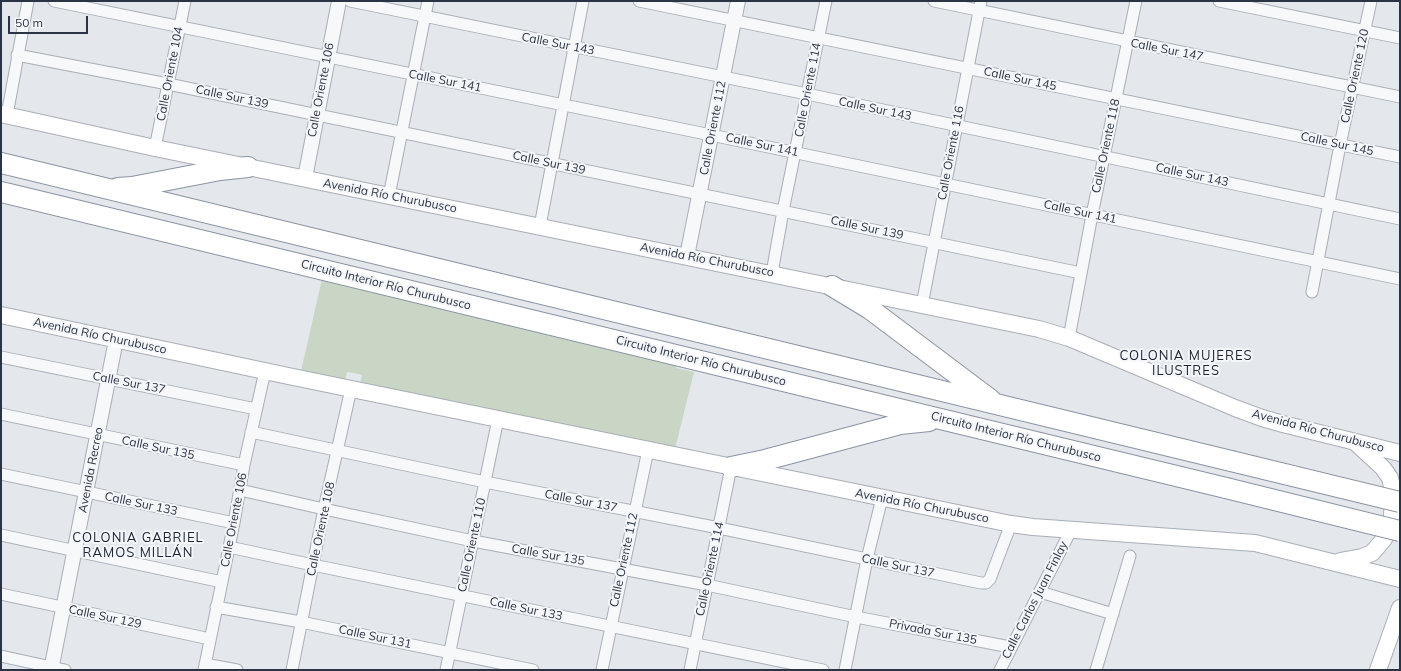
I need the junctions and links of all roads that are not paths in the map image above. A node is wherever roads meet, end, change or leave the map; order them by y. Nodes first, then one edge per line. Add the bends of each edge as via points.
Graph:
1 (28, 1) edge
2 (54, 1) edge
3 (185, 1) edge
4 (339, 1) edge
5 (350, 1) edge
6 (428, 1) edge
7 (583, 1) edge
8 (639, 1) edge
9 (738, 1) edge
10 (826, 1) edge
11 (934, 1) edge
12 (1136, 1) edge
13 (1219, 1) edge
14 (1371, 1) edge
15 (980, 6) edge
16 (425, 17) junction
17 (735, 21) junction
18 (180, 26) junction
19 (1365, 31) junction
20 (819, 38) junction
21 (1400, 38) edge
22 (1128, 42) junction
23 (574, 47) junction
24 (17, 55) junction
25 (327, 57) junction
26 (968, 68) junction
27 (413, 74) junction
28 (723, 77) junction
29 (168, 84) junction
30 (1353, 87) junction
31 (807, 94) junction
32 (1400, 97) edge
33 (1116, 99) junction
34 (562, 104) junction
35 (4, 114) edge
36 (316, 114) junction
37 (957, 126) junction
38 (401, 133) junction
39 (711, 135) junction
40 (1340, 145) junction
41 (156, 148) junction
42 (796, 152) junction
43 (1104, 156) junction
44 (1400, 158) edge
45 (1, 163) edge
46 (552, 164) junction
47 (248, 167) junction
48 (305, 178) junction
49 (945, 184) junction
50 (104, 189) junction
51 (1, 192) edge
52 (699, 194) junction
53 (389, 196) junction
54 (1329, 204) junction
55 (783, 211) junction
56 (1092, 215) junction
57 (1400, 219) edge
58 (540, 226) junction
59 (934, 242) junction
60 (687, 256) junction
61 (1318, 261) junction
62 (772, 273) junction
63 (1081, 273) junction
64 (1400, 279) edge
65 (832, 286) junction
66 (1312, 292) dead end
67 (922, 305) junction
68 (1, 315) edge
69 (1069, 338) junction
70 (116, 340) junction
71 (1, 357) edge
72 (264, 371) junction
73 (108, 379) junction
74 (351, 389) junction
75 (998, 404) junction
76 (256, 409) junction
77 (1, 414) edge
78 (498, 419) junction
79 (944, 420) junction
80 (251, 432) junction
81 (98, 435) junction
82 (1354, 441) junction
83 (338, 450) junction
84 (648, 450) junction
85 (1400, 453) edge
86 (244, 465) junction
87 (731, 467) junction
88 (1, 474) edge
89 (485, 482) junction
90 (240, 490) junction
91 (86, 493) junction
92 (882, 498) junction
93 (1400, 502) edge
94 (324, 509) junction
95 (634, 511) junction
96 (234, 523) junction
97 (1011, 524) junction
98 (719, 528) junction
99 (1071, 530) junction
100 (1400, 530) edge
101 (1, 536) edge
102 (473, 541) junction
103 (229, 547) junction
104 (75, 551) junction
105 (1130, 556) dead end
106 (867, 559) junction
107 (1333, 562) junction
108 (313, 565) junction
109 (622, 568) junction
110 (1400, 579) edge
111 (222, 582) junction
112 (707, 584) junction
113 (1040, 592) junction
114 (1, 594) edge
115 (462, 595) junction
116 (216, 607) junction
117 (63, 608) junction
118 (1400, 608) edge
119 (1113, 614) junction
120 (856, 617) junction
121 (301, 622) junction
122 (610, 627) junction
123 (210, 639) junction
124 (695, 643) junction
125 (1010, 647) junction
126 (450, 652) junction
127 (1, 656) edge
128 (204, 667) edge
129 (56, 669) edge
130 (237, 670) edge
131 (292, 670) edge
132 (446, 670) edge
133 (533, 670) edge
134 (602, 670) edge
135 (690, 670) edge
136 (823, 670) edge
137 (845, 670) edge
138 (1000, 670) edge
139 (1096, 670) edge
140 (1378, 670) edge

1 - 24 street
2 - 18 street, Calle Sur 141
3 - 18 street, Calle Oriente 104
4 - 25 street, Calle Oriente 106
5 - 16 street, Calle Sur 143
6 - 16 street
7 - 23 street
8 - 17 street, Calle Sur 145
9 - 17 street, Calle Oriente 112
10 - 20 street, Calle Oriente 114
11 - 15 street, Calle Sur 147
12 - 22 street, Calle Oriente 118
13 - 19 street
14 - 19 street, Calle Oriente 120
15 - 22 street, Calle Sur 147
15 - 26 street, Calle Oriente 116
16 - 23 street, Calle Sur 143
16 - 27 street
17 - 20 street, Calle Sur 145
17 - 28 street, Calle Oriente 112
18 - 25 street, Calle Sur 141
18 - 29 street, Calle Oriente 104
19 - 21 street
19 - 30 street, Calle Oriente 120
20 - 26 street, Calle Sur 145
20 - 31 street, Calle Oriente 114
22 - 30 street, Calle Sur 147
22 - 33 street, Calle Oriente 118
23 - 28 street, Calle Sur 143
23 - 34 street
24 - 29 street, Calle Sur 139
24 - 35 street
25 - 27 street, Calle Sur 141
25 - 36 street, Calle Oriente 106
26 - 33 street, Calle Sur 145
26 - 37 street, Calle Oriente 116
27 - 34 street, Calle Sur 141
27 - 38 street
28 - 31 street, Calle Sur 143
28 - 39 street, Calle Oriente 112
29 - 36 street, Calle Sur 139
29 - 41 street, Calle Oriente 104
30 - 32 street, Calle Sur 147
30 - 40 street, Calle Oriente 120
31 - 37 street, Calle Sur 143
31 - 42 street, Calle Oriente 114
33 - 40 street, Calle Sur 145
33 - 43 street, Calle Oriente 118
34 - 39 street, Calle Sur 141
34 - 46 street
35 - 41 main road, Avenida Río Churubusco
36 - 38 street, Calle Sur 139
36 - 48 street, Calle Oriente 106
37 - 43 street, Calle Sur 143
37 - 49 street, Calle Oriente 116
38 - 46 street, Calle Sur 139
38 - 53 street
39 - 42 street, Calle Sur 141
39 - 52 street, Calle Oriente 112
40 - 44 street, Calle Sur 145
40 - 54 street, Calle Oriente 120
41 - 47 main road, Avenida Río Churubusco
42 - 49 street, Calle Sur 141
42 - 55 street, Calle Oriente 114
43 - 54 street, Calle Sur 143
43 - 56 street, Calle Oriente 118
45 - 50 highway
46 - 52 street, Calle Sur 139
46 - 58 street
47 - 48 main road, Avenida Río Churubusco
47 - 50 highway via 132,187
48 - 53 main road, Avenida Río Churubusco
49 - 56 street, Calle Sur 141
49 - 59 street, Calle Oriente 116
50 - 75 highway
51 - 79 highway, Circuito Interior Río Churubusco
52 - 55 street, Calle Sur 139
52 - 60 street, Calle Oriente 112
53 - 58 main road, Avenida Río Churubusco
54 - 57 street, Calle Sur 143
54 - 61 street, Calle Oriente 120
55 - 59 street, Calle Sur 139
55 - 62 street, Calle Oriente 114
56 - 61 street, Calle Sur 141
56 - 63 street, Calle Oriente 118
58 - 60 main road, Avenida Río Churubusco
59 - 63 street, Calle Sur 139
59 - 67 street, Calle Oriente 116
60 - 62 main road, Avenida Río Churubusco
61 - 64 street, Calle Sur 141
61 - 66 street, Calle Oriente 120
62 - 65 main road, Avenida Río Churubusco
63 - 69 street, Calle Oriente 118
65 - 67 main road, Avenida Río Churubusco
65 - 75 highway via 870,309
67 - 69 main road, Avenida Río Churubusco via 1039,329
68 - 70 main road, Avenida Río Churubusco
69 - 82 main road, Avenida Río Churubusco via 1262,418
70 - 72 main road, Avenida Río Churubusco
70 - 73 street, Avenida Recreo
71 - 73 street, Calle Sur 137
72 - 74 main road, Avenida Río Churubusco
72 - 76 street, Calle Oriente 106
73 - 76 street, Calle Sur 137
73 - 81 street, Avenida Recreo
74 - 78 main road, Avenida Río Churubusco
74 - 83 street, Calle Oriente 108
75 - 93 highway, bridge
76 - 80 street, Calle Oriente 106
77 - 81 street, Calle Sur 135
78 - 84 main road, Avenida Río Churubusco
78 - 89 street, Calle Oriente 110
79 - 87 highway via 900,424
79 - 100 highway, Circuito Interior Río Churubusco, bridge
80 - 83 street, Calle Sur 137
80 - 86 street, Calle Oriente 106
81 - 86 street, Calle Sur 135
81 - 91 street, Avenida Recreo
82 - 85 main road, Avenida Río Churubusco
82 - 107 main road via 1390,478 1393,491 1392,517 1384,539 1372,553
83 - 89 street, Calle Sur 137
83 - 94 street, Calle Oriente 108
84 - 87 main road, Avenida Río Churubusco
84 - 95 street, Calle Oriente 112
86 - 90 street, Calle Oriente 106
87 - 92 main road, Avenida Río Churubusco
87 - 98 street, Calle Oriente 114
88 - 91 street, Calle Sur 133
89 - 95 street, Calle Sur 137
89 - 102 street, Calle Oriente 110
90 - 94 street, Calle Sur 135
90 - 96 street, Calle Oriente 106
91 - 96 street, Calle Sur 133
91 - 104 street, Avenida Recreo
92 - 97 main road, Avenida Río Churubusco
92 - 106 street
94 - 102 street, Calle Sur 135
94 - 108 street, Calle Oriente 108
95 - 98 street, Calle Sur 137
95 - 109 street, Calle Oriente 112
96 - 103 street, Calle Oriente 106
97 - 99 main road, Avenida Río Churubusco
97 - 106 street, Calle Sur 137 via 990,579 986,583
98 - 106 street, Calle Sur 137
98 - 112 street, Calle Oriente 114
99 - 107 main road, Avenida Río Churubusco via 1236,540
99 - 113 street, Calle Carlos Juan Finlay
101 - 104 street
102 - 109 street, Calle Sur 135
102 - 115 street, Calle Oriente 110
103 - 108 street, Calle Sur 133
103 - 111 street, Calle Oriente 106
104 - 111 street
104 - 117 street, Avenida Recreo
105 - 119 street
106 - 120 street
107 - 110 main road, Avenida Río Churubusco
108 - 115 street, Calle Sur 133
108 - 121 street, Calle Oriente 108
109 - 112 street, Calle Sur 135
109 - 122 street, Calle Oriente 112
111 - 116 street, Calle Oriente 106
112 - 120 street, Calle Sur 135
112 - 124 street, Calle Oriente 114
113 - 119 street
113 - 125 street, Calle Carlos Juan Finlay
114 - 117 street, Calle Sur 129
115 - 122 street, Calle Sur 133
115 - 126 street, Calle Oriente 110
116 - 121 street, Calle Sur 131
116 - 123 street, Calle Oriente 106
117 - 123 street, Calle Sur 129
117 - 129 street, Avenida Recreo
118 - 140 main road
119 - 139 street
120 - 125 street, Privada Sur 135
120 - 137 street
121 - 126 street, Calle Sur 131
121 - 131 street, Calle Oriente 108
122 - 124 street, Calle Sur 133
122 - 134 street, Calle Oriente 112
123 - 128 street, Calle Oriente 106
124 - 135 street, Calle Oriente 114
124 - 136 street, Calle Sur 133
125 - 138 street, Calle Carlos Juan Finlay
126 - 132 street, Calle Oriente 110
126 - 133 street, Calle Sur 131
127 - 129 street
128 - 130 street

